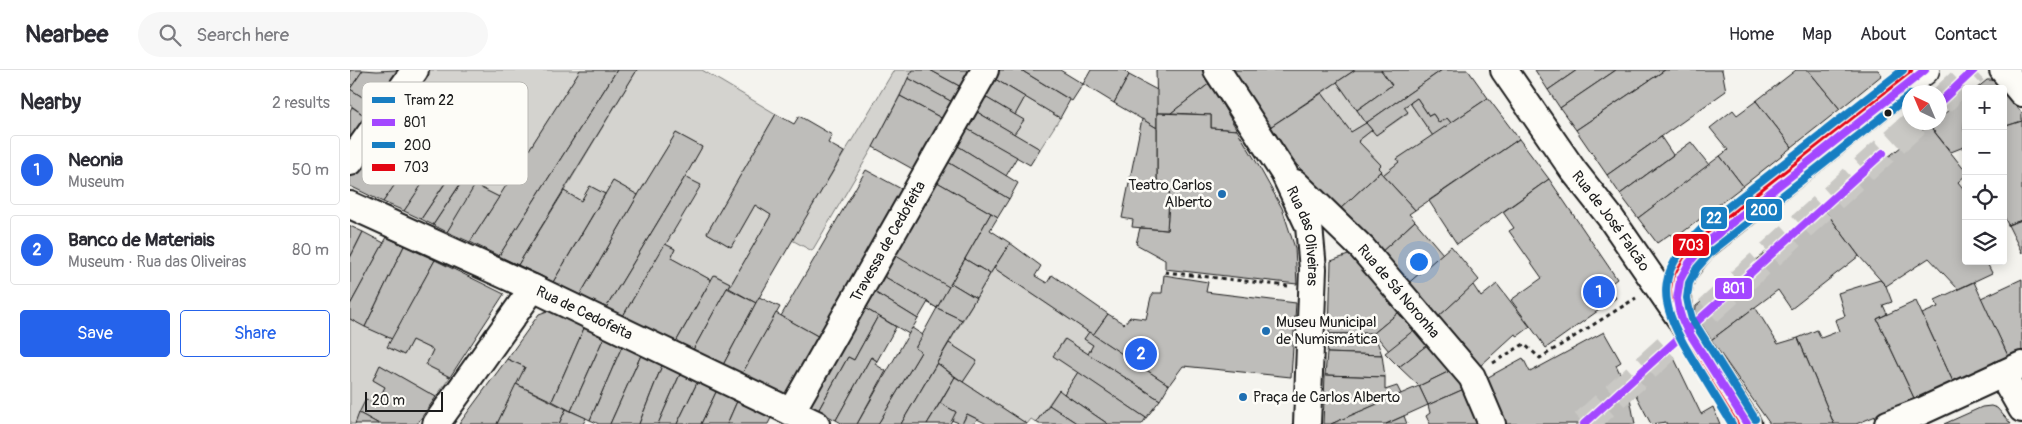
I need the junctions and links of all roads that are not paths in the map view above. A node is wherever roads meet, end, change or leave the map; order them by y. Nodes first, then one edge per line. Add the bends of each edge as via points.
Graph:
1 (415, 70) edge
2 (985, 70) edge
3 (1218, 70) edge
4 (1504, 70) edge
5 (1925, 70) edge
6 (2003, 70) edge
7 (407, 82) edge
8 (2022, 93) edge
9 (362, 145) edge
10 (350, 162) edge
11 (1284, 173) junction
12 (350, 205) edge
13 (533, 288) junction
14 (1683, 323) junction
15 (2012, 369) edge
16 (2022, 409) edge
17 (791, 412) junction
18 (1925, 417) edge
19 (436, 424) edge
20 (816, 424) edge
21 (1306, 424) edge
22 (1492, 424) edge
23 (1746, 424) edge
24 (1888, 424) edge

1 - 7 street
2 - 17 street, Travessa de Cedofeita
3 - 11 street, Rua das Oliveiras
4 - 14 street, Rua de José Falcão
5 - 14 street via 1705,244 1691,259 1677,287 1676,304
6 - 8 street
9 - 10 street
11 - 21 street, Rua das Oliveiras via 1309,226 1313,269
11 - 22 street, Rua de Sá Noronha via 1362,248 1472,377
12 - 13 street, Rua de Cedofeita
13 - 17 street, Rua de Cedofeita
13 - 19 street
14 - 23 street, Rua de José Falcão
15 - 16 street
15 - 18 street
17 - 20 street, Rua de Cedofeita
18 - 24 street

